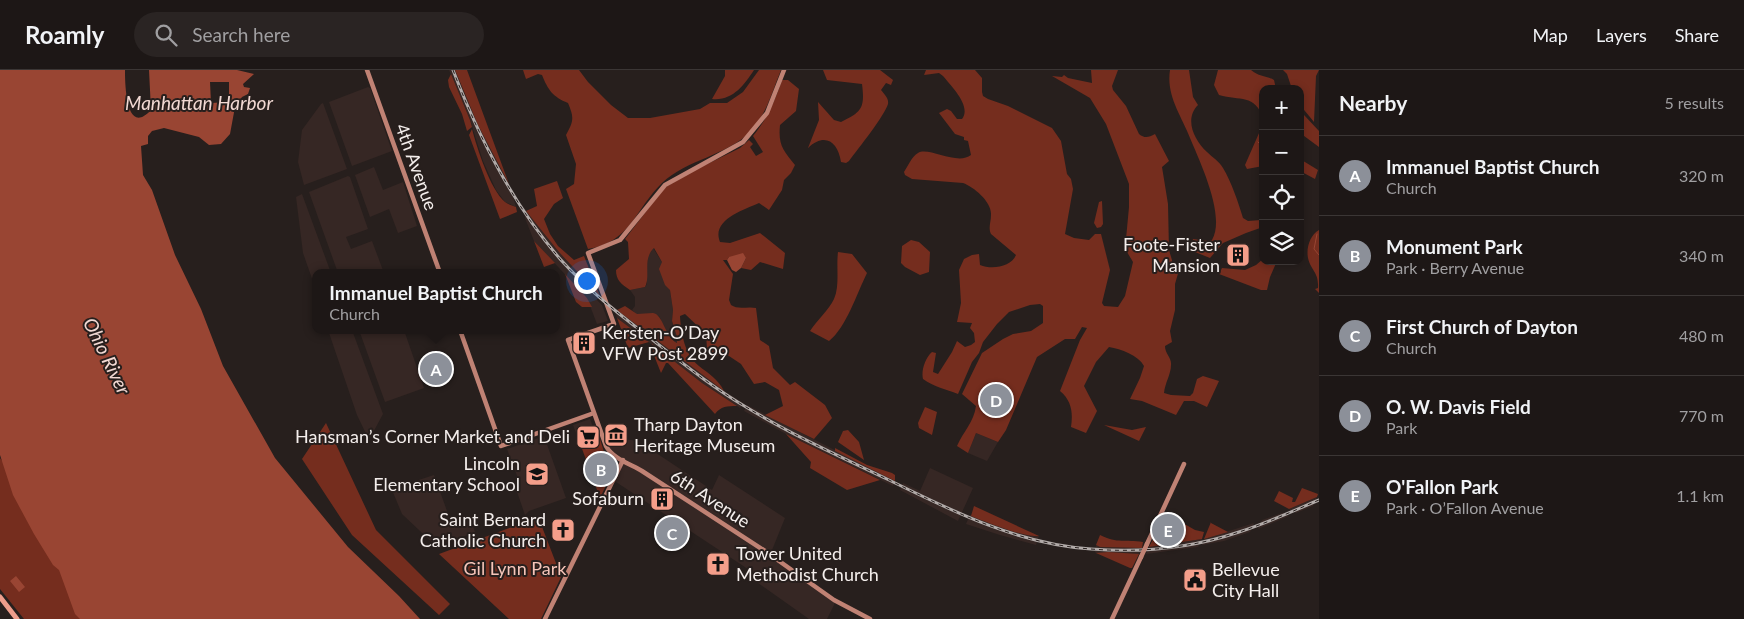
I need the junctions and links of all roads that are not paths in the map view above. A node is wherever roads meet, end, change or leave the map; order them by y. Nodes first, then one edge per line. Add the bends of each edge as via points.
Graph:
1 (367, 70) edge
2 (784, 70) edge
3 (439, 269) edge
4 (461, 334) edge
5 (594, 413) junction
6 (624, 460) junction
7 (1184, 464) dead end
8 (0, 597) edge
9 (17, 619) edge
10 (545, 619) edge
11 (870, 619) edge
12 (1112, 619) edge

1 - 3 street, 4th Avenue
2 - 5 street, 6th Avenue via 768,112 743,142 664,185 620,240 588,254 614,324 568,340
4 - 5 street via 502,446
5 - 6 street, 6th Avenue via 610,453
6 - 10 street
6 - 11 street, 6th Avenue via 834,600
7 - 12 street, bridge
8 - 9 main road

